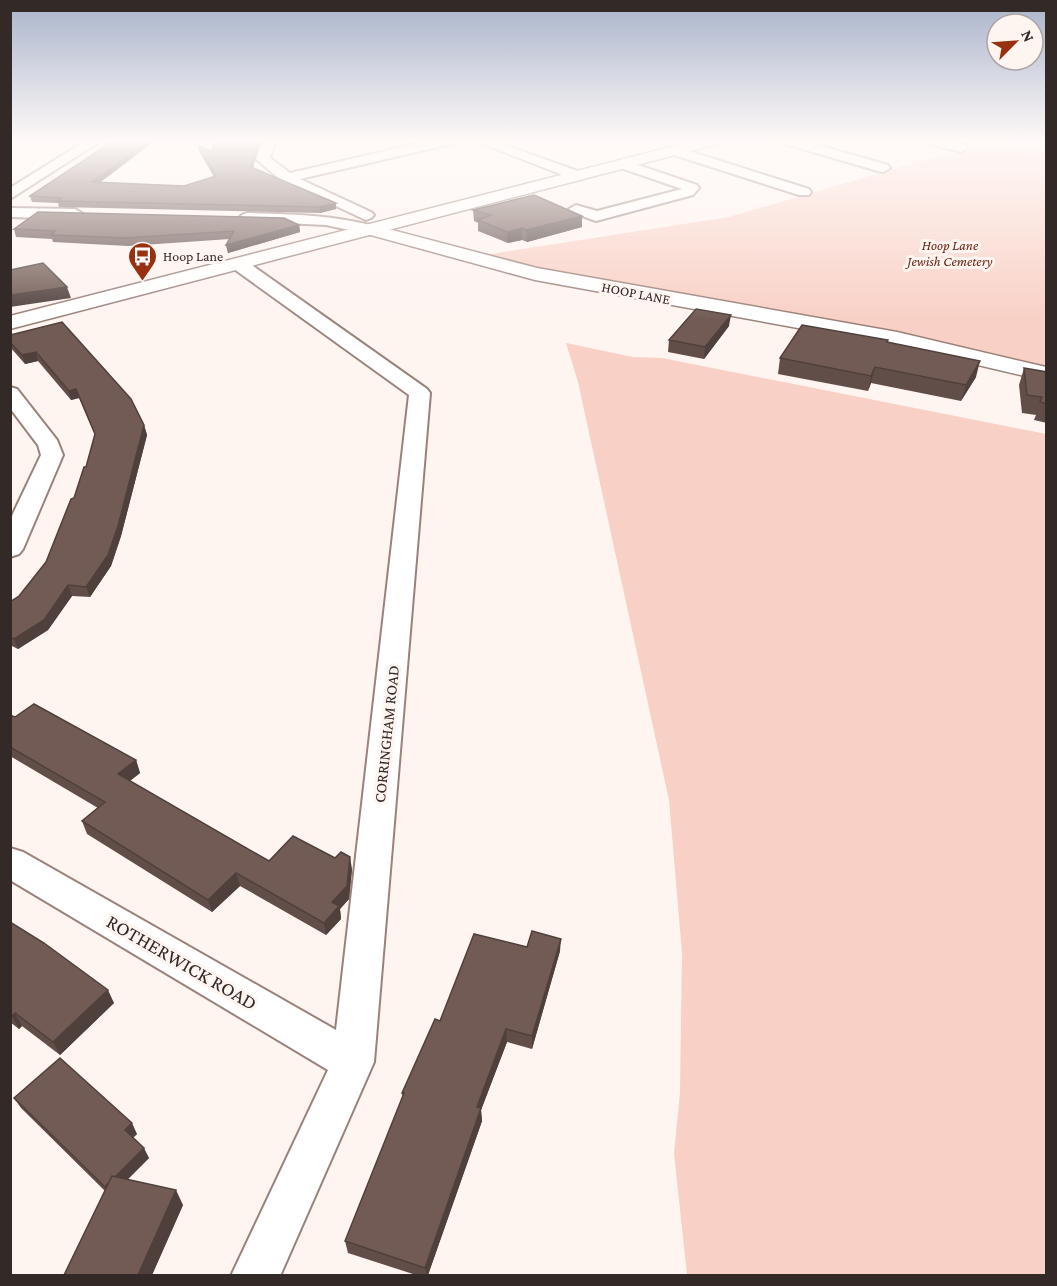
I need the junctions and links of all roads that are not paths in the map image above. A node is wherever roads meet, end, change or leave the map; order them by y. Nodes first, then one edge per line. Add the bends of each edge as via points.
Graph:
1 (328, 200) edge
2 (472, 200) edge
3 (657, 200) edge
4 (576, 209) dead end
5 (10, 212) edge
6 (93, 214) edge
7 (232, 218) edge
8 (370, 223) junction
9 (240, 265) junction
10 (10, 323) edge
11 (1047, 374) edge
12 (10, 393) edge
13 (10, 549) edge
14 (10, 862) edge
15 (353, 1062) junction
16 (255, 1275) edge

1 - 8 street
2 - 8 main road
3 - 4 street via 596,216
5 - 6 street
7 - 8 street, HOOP LANE
8 - 9 main road
8 - 11 main road, HOOP LANE via 535,274 897,339
9 - 10 main road
9 - 15 street, CORRINGHAM ROAD via 420,393
12 - 13 street via 49,445 52,455
14 - 15 street, ROTHERWICK ROAD
15 - 16 street, CORRINGHAM ROAD

